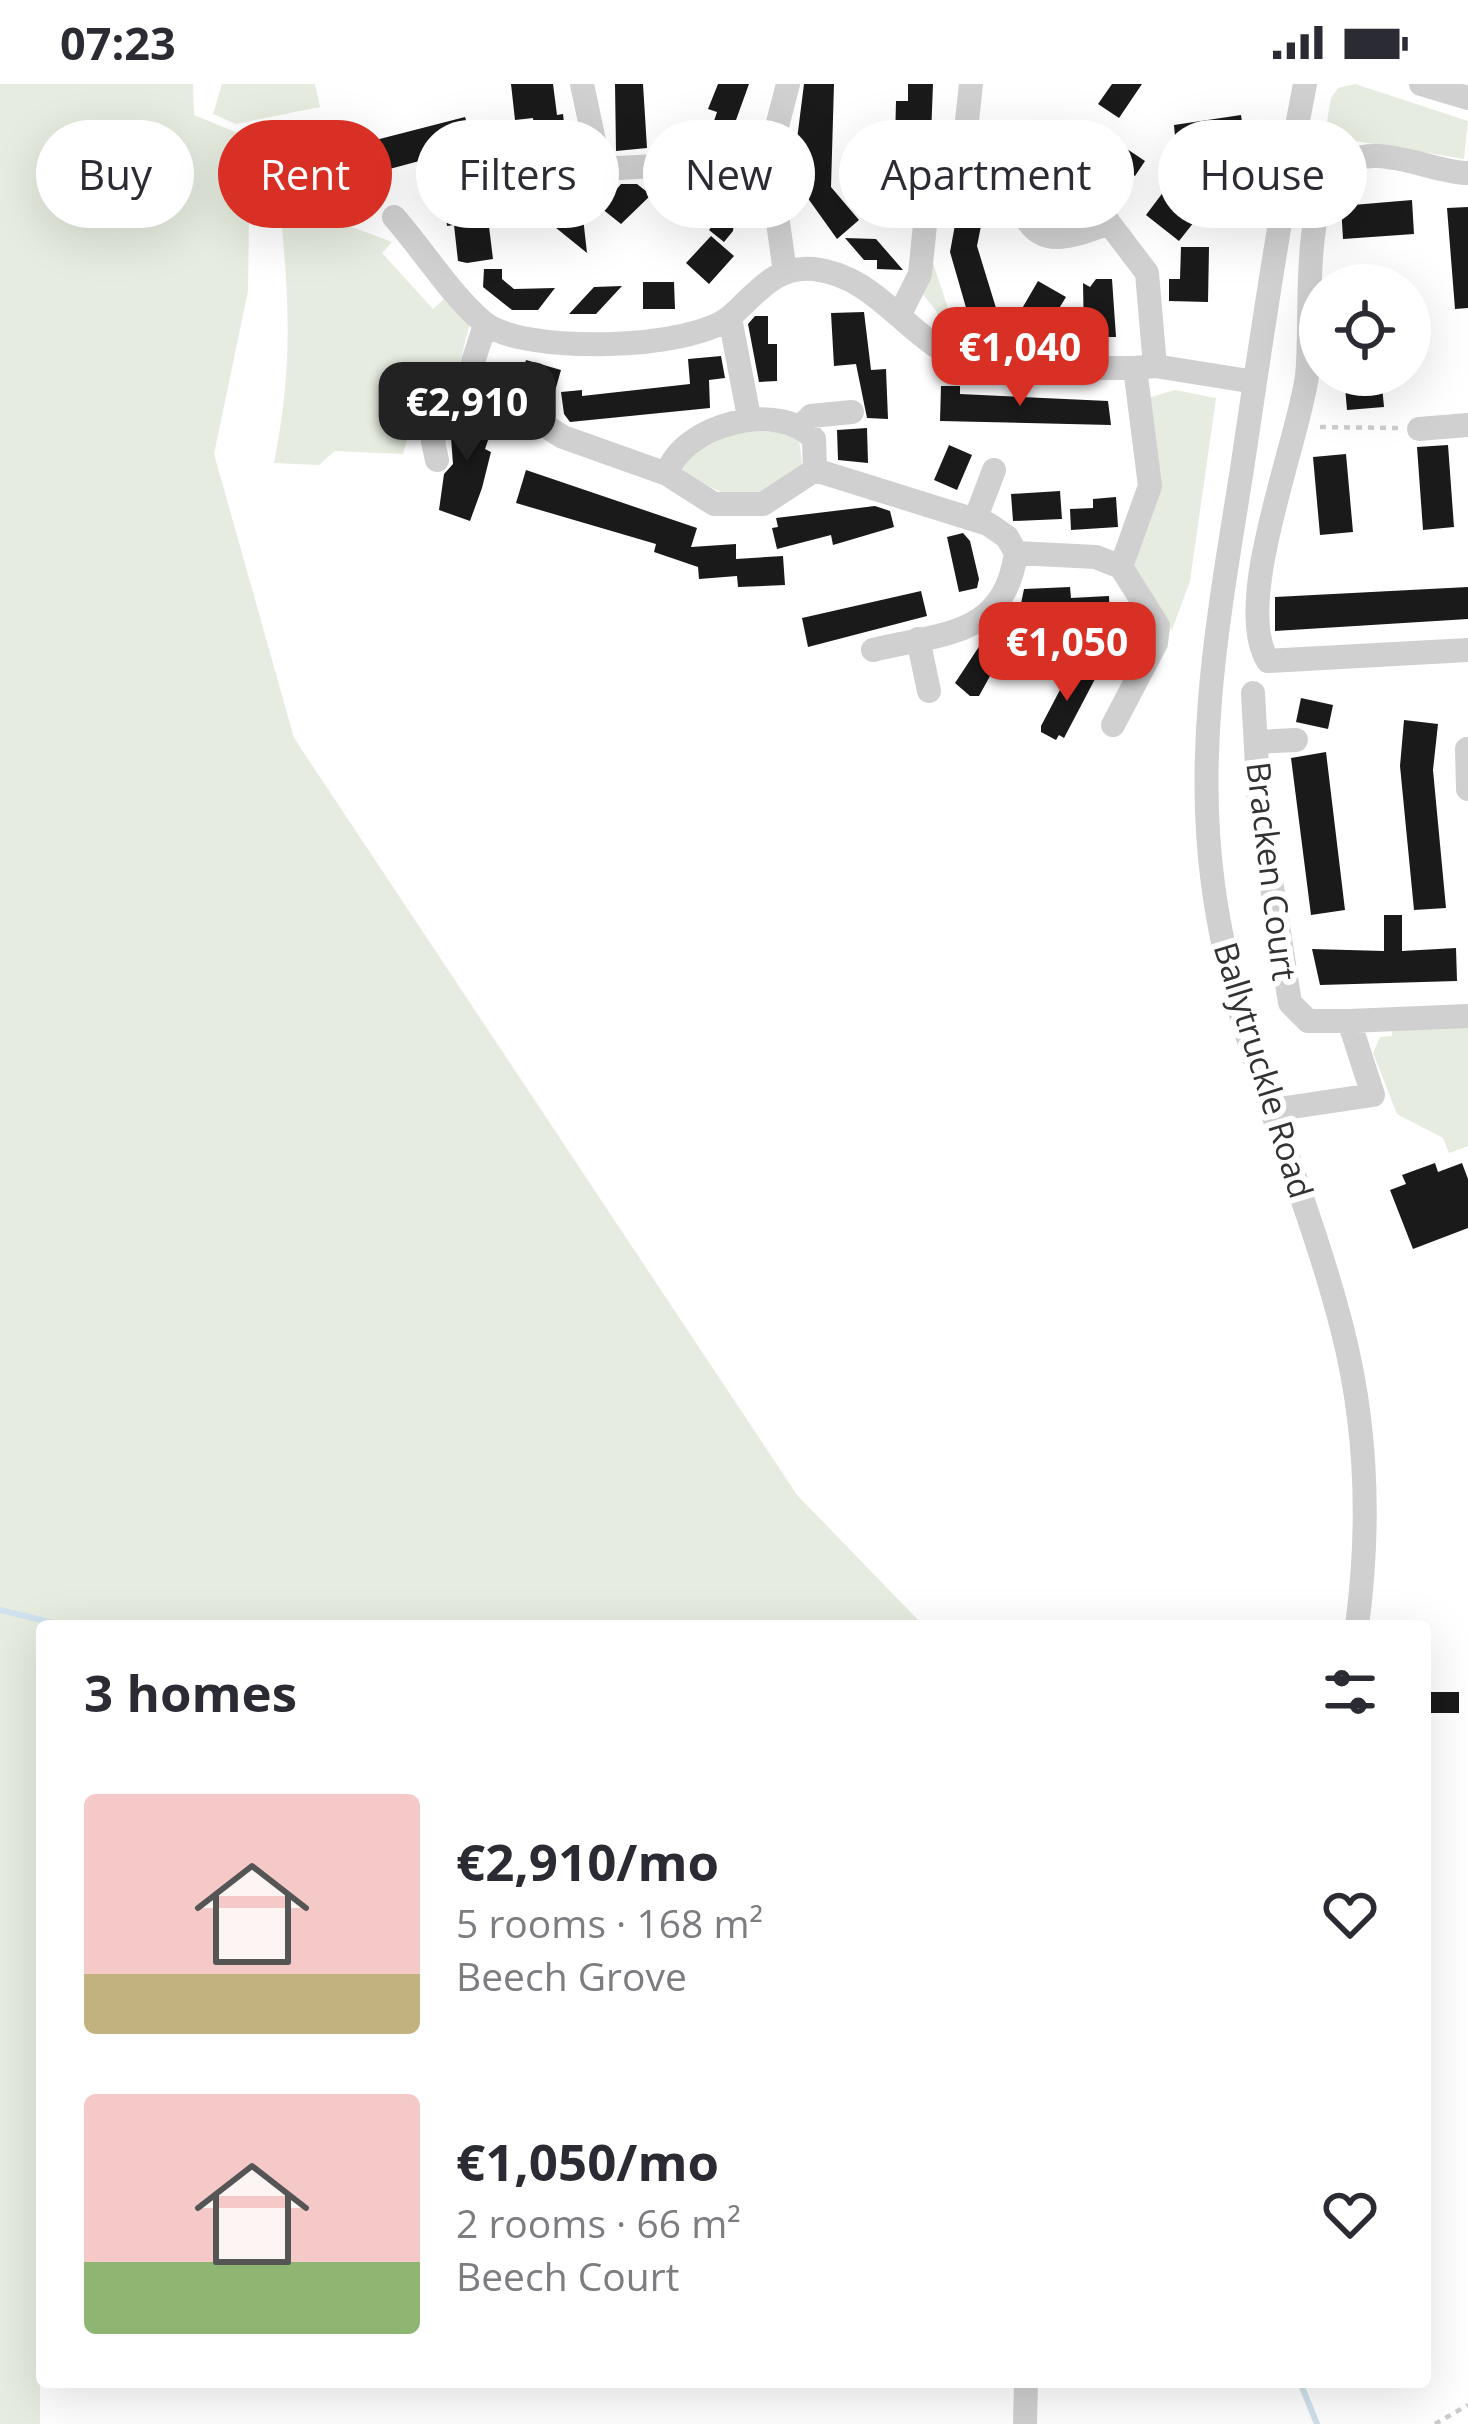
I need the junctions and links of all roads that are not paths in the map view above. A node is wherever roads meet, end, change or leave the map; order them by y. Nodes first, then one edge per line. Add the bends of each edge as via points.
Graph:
1 (582, 84) edge
2 (788, 84) edge
3 (971, 84) edge
4 (1305, 84) edge
5 (1421, 84) edge
6 (1464, 93) edge
7 (643, 169) edge
8 (1468, 173) edge
9 (394, 218) dead end
10 (1113, 228) edge
11 (785, 272) junction
12 (901, 314) junction
13 (730, 318) junction
14 (485, 325) junction
15 (1145, 367) junction
16 (475, 382) junction
17 (1255, 382) junction
18 (852, 412) dead end
19 (749, 417) junction
20 (802, 425) junction
21 (1468, 425) edge
22 (1419, 429) road end
23 (437, 460) dead end
24 (815, 470) junction
25 (994, 470) dead end
26 (667, 474) junction
27 (975, 520) junction
28 (1016, 553) junction
29 (1121, 567) junction
30 (918, 639) junction
31 (872, 650) dead end
32 (1468, 650) edge
33 (929, 691) dead end
34 (1253, 693) dead end
35 (1113, 725) dead end
36 (1296, 740) dead end
37 (1256, 742) junction
38 (1467, 749) edge
39 (1468, 789) edge
40 (1468, 1016) edge
41 (1349, 1022) junction
42 (1272, 1110) junction
43 (1357, 1620) edge
44 (1026, 2388) edge
45 (1025, 2424) edge

1 - 7 street via 596,182
2 - 11 street via 772,180
3 - 12 street via 966,130 931,166 920,274
4 - 17 street, Ballytruckle Road
5 - 6 street
8 - 32 street via 1411,158 1357,159 1338,168 1324,190 1306,296 1308,367 1260,583 1260,649 1268,662
9 - 14 street
10 - 15 street via 1148,273
11 - 12 street via 837,275
11 - 13 street via 746,295
12 - 15 street via 939,349 1018,366
13 - 14 street via 684,338 591,344
13 - 19 street
14 - 16 street
15 - 17 street
15 - 29 street via 1150,486
16 - 23 street via 445,398
16 - 26 street via 563,437
17 - 42 street, Ballytruckle Road via 1211,672 1205,786 1225,952
18 - 20 street via 812,416
19 - 20 street
19 - 26 street via 682,450
20 - 24 street via 814,439
21 - 22 street
24 - 26 street via 763,504 714,504
24 - 27 street
25 - 27 street
27 - 28 street via 1007,537
28 - 29 street via 1096,557
28 - 30 street via 1003,604 975,624
29 - 35 street via 1158,626
30 - 31 street
30 - 33 street
34 - 37 street, Bracken Court
36 - 37 street, Bracken Court
37 - 41 street, Bracken Court via 1289,1004 1308,1022
38 - 39 street
40 - 41 street, Bracken Court
41 - 42 street via 1372,1094
42 - 43 street, Ballytruckle Road via 1354,1385 1365,1519
44 - 45 street

